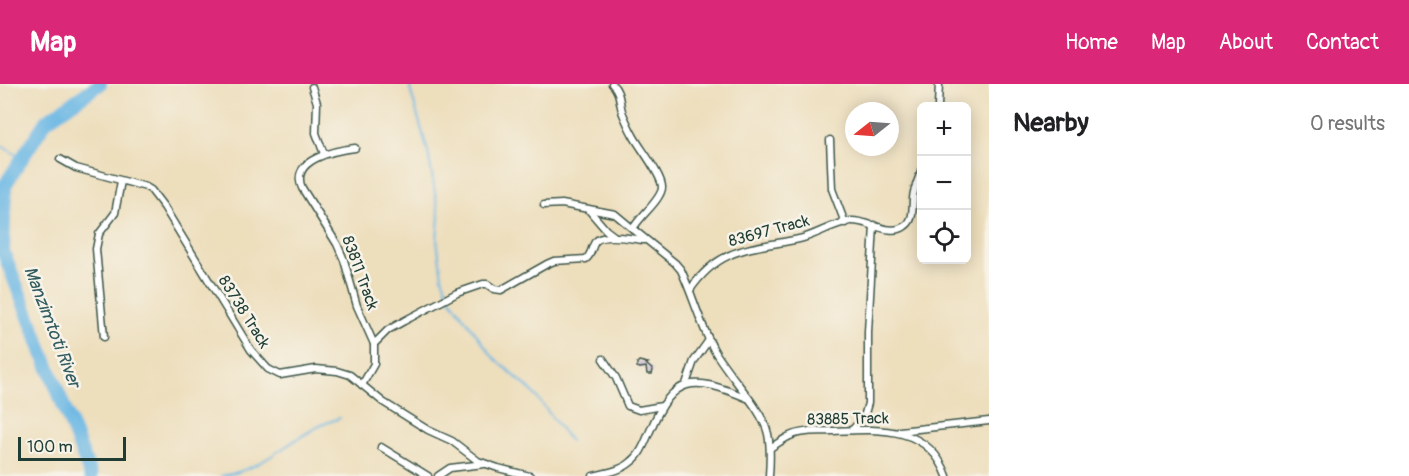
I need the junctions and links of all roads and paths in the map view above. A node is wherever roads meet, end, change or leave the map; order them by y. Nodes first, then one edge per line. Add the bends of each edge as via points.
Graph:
1 (612, 84) edge
2 (939, 84) edge
3 (312, 87) dead end
4 (938, 102) edge
5 (830, 140) dead end
6 (355, 148) dead end
7 (326, 154) junction
8 (60, 159) dead end
9 (121, 181) junction
10 (917, 183) edge
11 (544, 205) dead end
12 (588, 209) junction
13 (845, 223) junction
14 (874, 225) junction
15 (633, 229) junction
16 (615, 237) junction
17 (645, 240) junction
18 (690, 290) junction
19 (104, 337) dead end
20 (709, 340) junction
21 (374, 344) junction
22 (603, 359) dead end
23 (686, 384) junction
24 (362, 385) junction
25 (747, 398) junction
26 (662, 406) junction
27 (989, 421) edge
28 (852, 430) junction
29 (899, 431) junction
30 (381, 447) dead end
31 (770, 448) junction
32 (485, 464) junction
33 (428, 476) edge
34 (438, 476) edge
35 (531, 476) edge
36 (592, 476) edge
37 (769, 476) edge
38 (947, 476) edge

1 - 15 street via 629,128 662,182 660,194
2 - 4 street
3 - 7 street via 317,103 316,133
5 - 13 street via 832,189
6 - 7 street
7 - 21 street, 83811 Track via 304,168 300,183 337,244
8 - 9 street, 83738 Track via 76,168
9 - 19 street via 115,213 99,234 96,249
9 - 24 street, 83738 Track via 146,187 157,197 251,350 267,369 284,375 324,369 350,375
10 - 14 street, 83697 Track via 912,217 907,225 894,230
11 - 12 street
12 - 15 street via 616,215
12 - 16 street
13 - 14 street, 83697 Track
13 - 18 street, 83697 Track via 798,239 735,253 707,268
14 - 28 street via 868,403 864,417
15 - 17 street
16 - 17 street
16 - 21 street via 597,240 586,259 554,261 501,290 483,284 457,293 388,330
17 - 18 street via 677,265
18 - 20 street
20 - 23 street via 694,362
20 - 25 street
21 - 24 street via 374,364
22 - 26 street via 631,408
23 - 25 street via 713,385
23 - 26 street
24 - 32 street, 83738 Track via 414,422
25 - 31 street via 764,422
26 - 36 street via 633,461 618,470
27 - 29 street
28 - 29 street, 83885 Track
28 - 31 street, 83885 Track via 805,432
29 - 38 street, 83885 Track via 937,454
30 - 33 street
31 - 37 street
32 - 34 street via 450,468
32 - 35 street, 83738 Track

